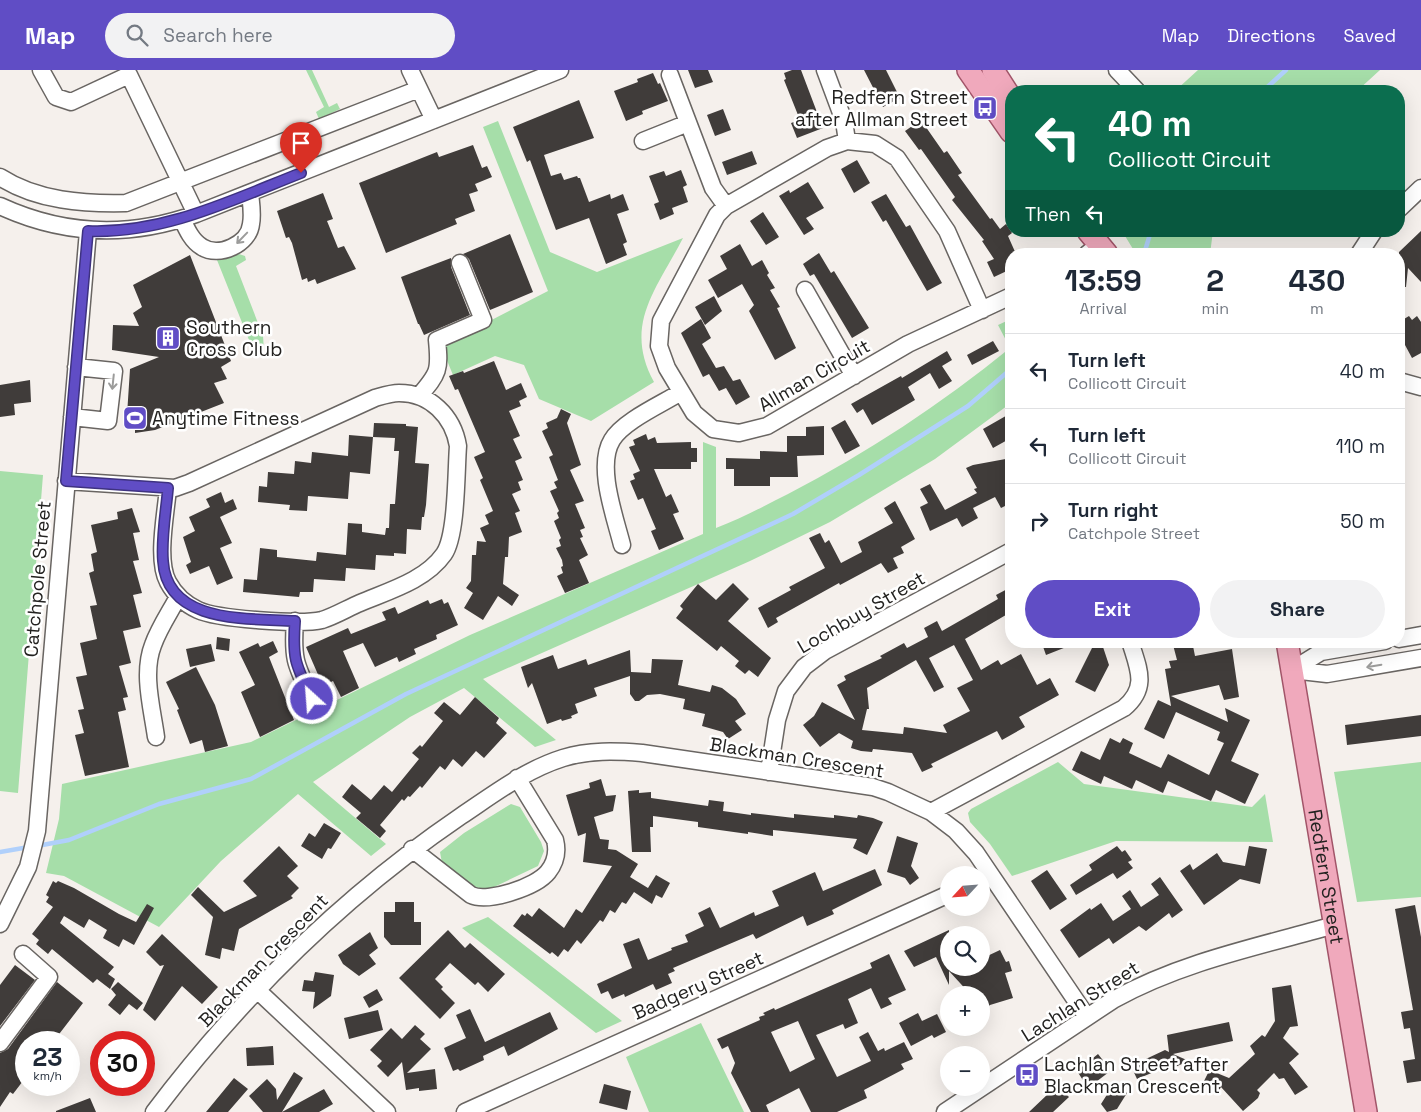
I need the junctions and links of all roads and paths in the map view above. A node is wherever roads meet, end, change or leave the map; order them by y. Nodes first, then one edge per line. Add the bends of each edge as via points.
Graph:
1 (41, 70) edge
2 (410, 70) edge
3 (560, 70) edge
4 (825, 70) edge
5 (1117, 70) edge
6 (982, 73) edge
7 (670, 75) dead end
8 (1131, 85) edge
9 (419, 89) junction
10 (1005, 93) edge
11 (434, 120) junction
12 (1005, 120) edge
13 (688, 123) junction
14 (643, 141) dead end
15 (847, 141) junction
16 (0, 178) edge
17 (181, 182) junction
18 (1421, 188) edge
19 (250, 193) junction
20 (1405, 203) edge
21 (0, 206) edge
22 (726, 206) junction
23 (189, 217) junction
24 (88, 231) junction
25 (1370, 237) edge
26 (1363, 248) edge
27 (460, 263) dead end
28 (805, 290) dead end
29 (1005, 299) edge
30 (982, 310) junction
31 (76, 367) junction
32 (854, 376) junction
33 (1405, 382) edge
34 (1421, 388) edge
35 (681, 392) junction
36 (420, 396) junction
37 (72, 417) junction
38 (66, 481) junction
39 (168, 488) junction
40 (622, 545) dead end
41 (1005, 554) edge
42 (178, 597) junction
43 (295, 621) junction
44 (1421, 635) edge
45 (1405, 638) edge
46 (1132, 648) edge
47 (1288, 648) edge
48 (1344, 648) edge
49 (1421, 658) edge
50 (1292, 670) junction
51 (312, 699) dead end
52 (156, 738) dead end
53 (769, 772) junction
54 (517, 778) junction
55 (931, 812) junction
56 (412, 850) junction
57 (981, 866) edge
58 (990, 883) edge
59 (940, 898) edge
60 (0, 924) edge
61 (1335, 925) junction
62 (23, 954) dead end
63 (256, 989) junction
64 (1087, 1017) junction
65 (0, 1043) edge
66 (154, 1112) edge
67 (387, 1112) edge
68 (464, 1112) edge
69 (945, 1112) edge
70 (1366, 1112) edge

1 - 17 street via 56,97 71,102 129,75
2 - 9 street
3 - 11 street
4 - 15 street via 844,121
5 - 8 street
6 - 10 main road
6 - 12 main road
7 - 13 street
9 - 11 street
9 - 17 street
11 - 19 street
13 - 14 street
13 - 22 street via 712,188
15 - 22 street, Allman Circuit via 827,148
15 - 30 street, Allman Circuit via 875,144 897,158 947,231
16 - 17 street via 39,194 90,204 126,203
17 - 23 street
18 - 20 street
19 - 23 street
19 -> 23 street via 251,225 245,238 232,248 215,252 203,248 194,241
21 - 24 street via 25,218
22 - 35 street, Allman Circuit via 710,225 659,329 660,354
23 - 24 street via 149,227
24 - 31 street, Catchpole Street
25 - 26 street
27 - 36 street via 484,320 436,340 439,367
28 - 32 street
29 - 30 street, Allman Circuit
30 - 32 street, Allman Circuit via 908,344
31 - 37 street, Catchpole Street
31 -> 37 street via 114,371 108,421
32 - 35 street, Allman Circuit via 767,426 739,433 713,428 699,420
33 - 34 street
35 - 40 street via 626,426 612,440 606,457 607,484
36 - 39 street via 398,393 375,398 189,483
36 - 43 street via 443,412 458,446 451,537 445,553 418,578 323,619
37 - 38 street, Catchpole Street
38 - 39 street
38 - 60 street, Catchpole Street via 37,831 28,867
39 - 42 street via 162,562 167,581
41 - 53 street, Lochbuy Street via 825,651 804,667 782,700
42 - 43 street via 199,611 216,615
42 - 52 street via 150,657 148,677
43 - 51 street via 293,650 296,666
44 - 45 street
46 - 55 street via 1141,676 1139,691 1133,700 1118,712
47 - 50 main road, Redfern Street
48 - 50 street via 1321,652
49 -> 50 street via 1327,674
50 - 61 main road, Redfern Street
53 - 54 street, Blackman Crescent via 614,751 563,758
53 - 55 street, Blackman Crescent via 873,787
54 - 56 street, Blackman Crescent
54 - 56 street via 555,840 556,859 547,874 494,898 480,898 471,895
55 - 57 street, Blackman Crescent via 956,831 976,853
56 - 63 street, Blackman Crescent via 358,893
58 - 64 street, Blackman Crescent
59 - 68 street, Badgery Street
61 - 64 street, Lachlan Street via 1153,979
61 - 70 main road, Redfern Street
62 - 65 street via 49,977
63 - 66 street, Blackman Crescent
63 - 67 street
64 - 69 street, Lachlan Street

